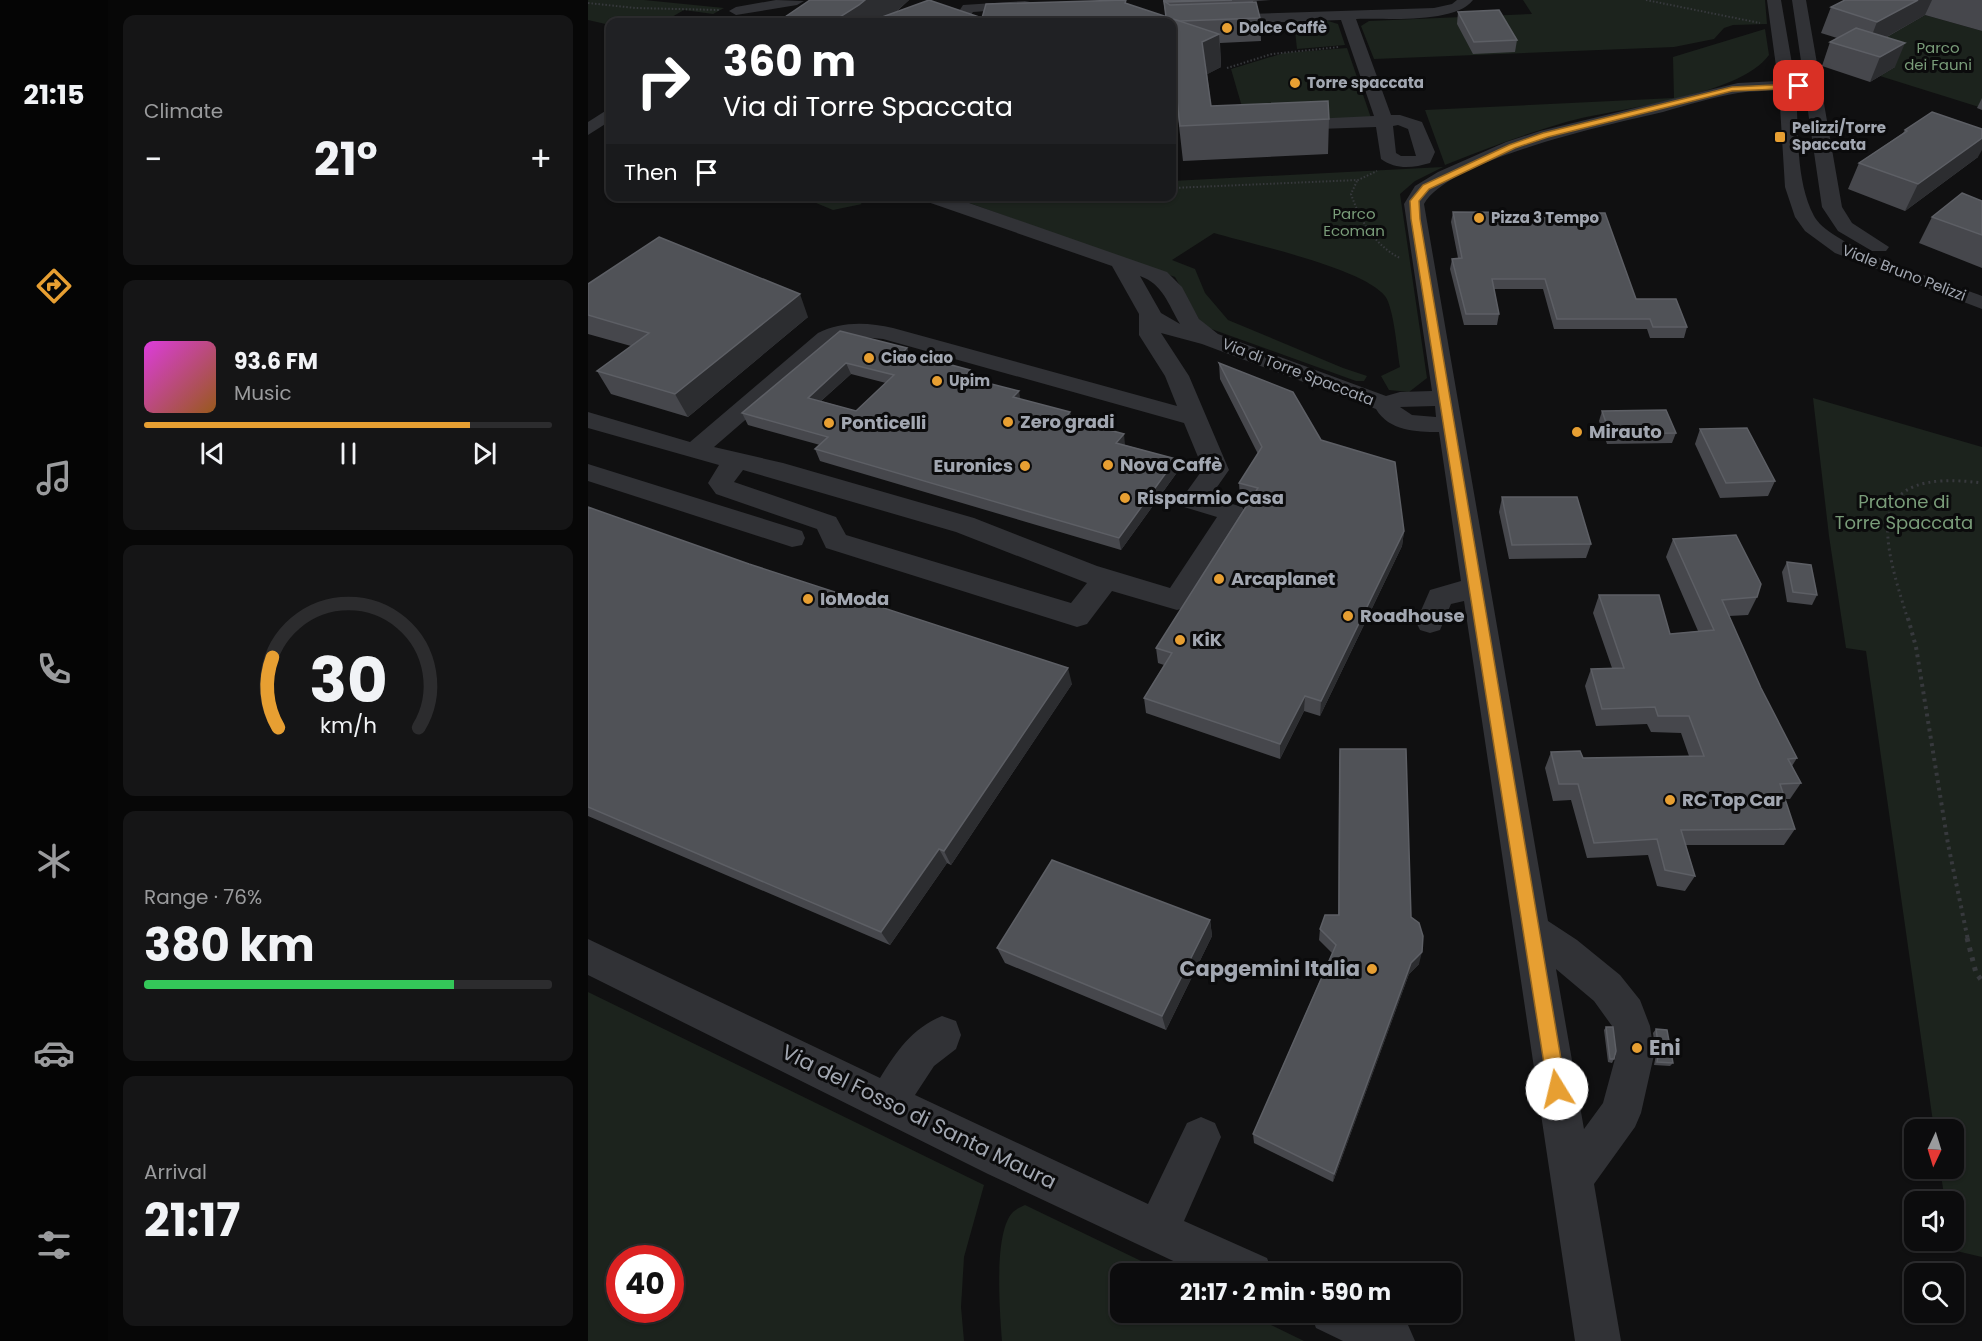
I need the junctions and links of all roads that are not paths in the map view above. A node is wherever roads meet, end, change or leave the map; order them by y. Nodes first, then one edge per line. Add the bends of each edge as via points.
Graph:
1 (751, 0) edge
2 (797, 0) edge
3 (815, 0) edge
4 (1466, 0) edge
5 (1774, 0) edge
6 (1799, 0) edge
7 (1041, 9) edge
8 (1347, 15) junction
9 (795, 17) edge
10 (772, 18) edge
11 (984, 18) edge
12 (1176, 21) edge
13 (1783, 57) junction
14 (1787, 85) junction
15 (1737, 86) junction
16 (1812, 87) junction
17 (1788, 107) junction
18 (606, 116) edge
19 (1384, 121) junction
20 (1277, 126) edge
21 (588, 130) edge
22 (606, 135) edge
23 (588, 146) edge
24 (943, 201) edge
25 (1119, 262) junction
26 (1982, 285) edge
27 (1982, 303) edge
28 (1183, 309) junction
29 (1150, 314) junction
30 (1210, 339) junction
31 (1447, 411) junction
32 (1195, 418) junction
33 (593, 422) edge
34 (694, 451) junction
35 (738, 460) junction
36 (588, 472) edge
37 (792, 538) dead end
38 (1105, 579) junction
39 (1476, 590) junction
40 (1430, 622) dead end
41 (1532, 931) junction
42 (588, 956) edge
43 (942, 1035) dead end
44 (887, 1102) junction
45 (1201, 1137) dead end
46 (1572, 1179) junction
47 (1158, 1229) junction
48 (1228, 1263) edge
49 (1355, 1323) edge
50 (1392, 1341) edge
51 (1598, 1341) edge

1 - 2 street via 730,15
2 - 10 street
3 - 9 street
4 - 8 street via 1447,10
5 - 13 street, Viale Bruno Pelizzi
6 - 16 street, Viale Bruno Pelizzi
7 - 11 street
8 - 12 street
8 - 19 street
13 - 14 street, Viale Bruno Pelizzi
13 - 15 street
14 - 15 street
14 - 16 street
14 - 17 street, Viale Bruno Pelizzi
15 - 17 street
15 - 31 street via 1531,139 1419,192 1414,204
16 - 26 street, Viale Bruno Pelizzi via 1827,186 1840,223 1869,242
17 - 27 street, Viale Bruno Pelizzi via 1794,184 1803,215 1815,231 1856,255
18 - 21 street
19 - 19 street via 1389,157 1420,160 1426,156 1414,123
19 - 20 street
22 - 23 street
24 - 25 street, Via di Torre Spaccata
25 - 28 street, Via di Torre Spaccata via 1167,281
25 - 29 street, Via di Torre Spaccata
28 - 29 street via 1161,309
28 - 30 street, Via di Torre Spaccata via 1194,327
29 - 30 street, Via di Torre Spaccata via 1171,330
29 - 32 street via 1150,335 1177,375
30 - 31 street, Via di Torre Spaccata via 1386,404 1390,414 1406,421
31 - 39 street
32 - 34 street via 885,333 856,330 826,338
32 - 38 street via 1216,470 1193,501 1233,513 1177,600
33 - 34 street
34 - 35 street
35 - 38 street via 965,525
35 - 38 street via 723,477 721,483 725,488 827,523 836,541 1077,616
36 - 37 street
39 - 40 street via 1440,597
39 - 41 street
41 - 46 street
41 - 46 street via 1607,988 1627,1013 1631,1026 1635,1055 1621,1113
42 - 44 street, Via del Fosso di Santa Maura
43 - 44 street via 920,1052
44 - 47 street, Via del Fosso di Santa Maura
45 - 47 street
46 - 51 street
47 - 48 street, Via del Fosso di Santa Maura
49 - 50 street

